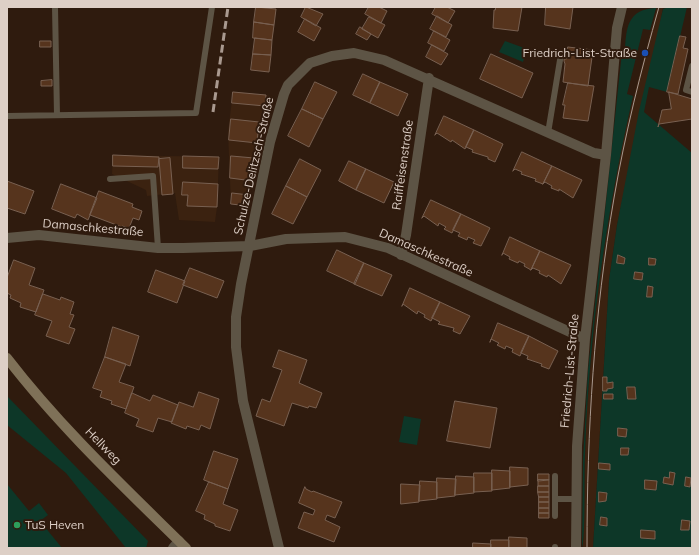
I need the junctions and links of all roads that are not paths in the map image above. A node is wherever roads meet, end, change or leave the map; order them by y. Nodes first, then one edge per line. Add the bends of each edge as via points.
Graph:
1 (55, 7) edge
2 (212, 7) edge
3 (622, 7) edge
4 (562, 54) dead end
5 (692, 66) edge
6 (429, 78) junction
7 (692, 92) edge
8 (58, 115) junction
9 (7, 116) edge
10 (548, 133) junction
11 (606, 155) junction
12 (110, 179) dead end
13 (7, 238) edge
14 (250, 246) junction
15 (158, 248) junction
16 (401, 255) junction
17 (585, 339) junction
18 (7, 358) edge
19 (555, 476) dead end
20 (555, 499) junction
21 (576, 499) junction
22 (555, 516) dead end
23 (179, 546) edge
24 (278, 548) edge
25 (576, 548) edge

1 - 8 lane
2 - 8 lane via 196,113
3 - 11 street, Friedrich-List-Straße via 617,28
4 - 10 lane
5 - 7 lane via 686,90
6 - 10 street, Schulze-Delitzsch-Straße
6 - 14 street, Schulze-Delitzsch-Straße via 384,60 354,53 310,63 298,74 288,85 278,109
6 - 16 street, Raiffeisenstraße
8 - 9 lane
10 - 11 street, Schulze-Delitzsch-Straße via 594,153
11 - 17 street, Friedrich-List-Straße
12 - 15 lane via 153,176
13 - 15 street, Damaschkestraße via 39,235
14 - 15 street, Damaschkestraße
14 - 16 street, Damaschkestraße via 286,239 345,237 388,248
14 - 24 street, Schulze-Delitzsch-Straße via 236,317 236,347 243,402
16 - 17 street, Damaschkestraße
17 - 21 street, Friedrich-List-Straße
18 - 23 street, Hellweg via 30,388 82,445
19 - 20 lane
20 - 21 lane
20 - 22 lane
21 - 25 street, Friedrich-List-Straße

